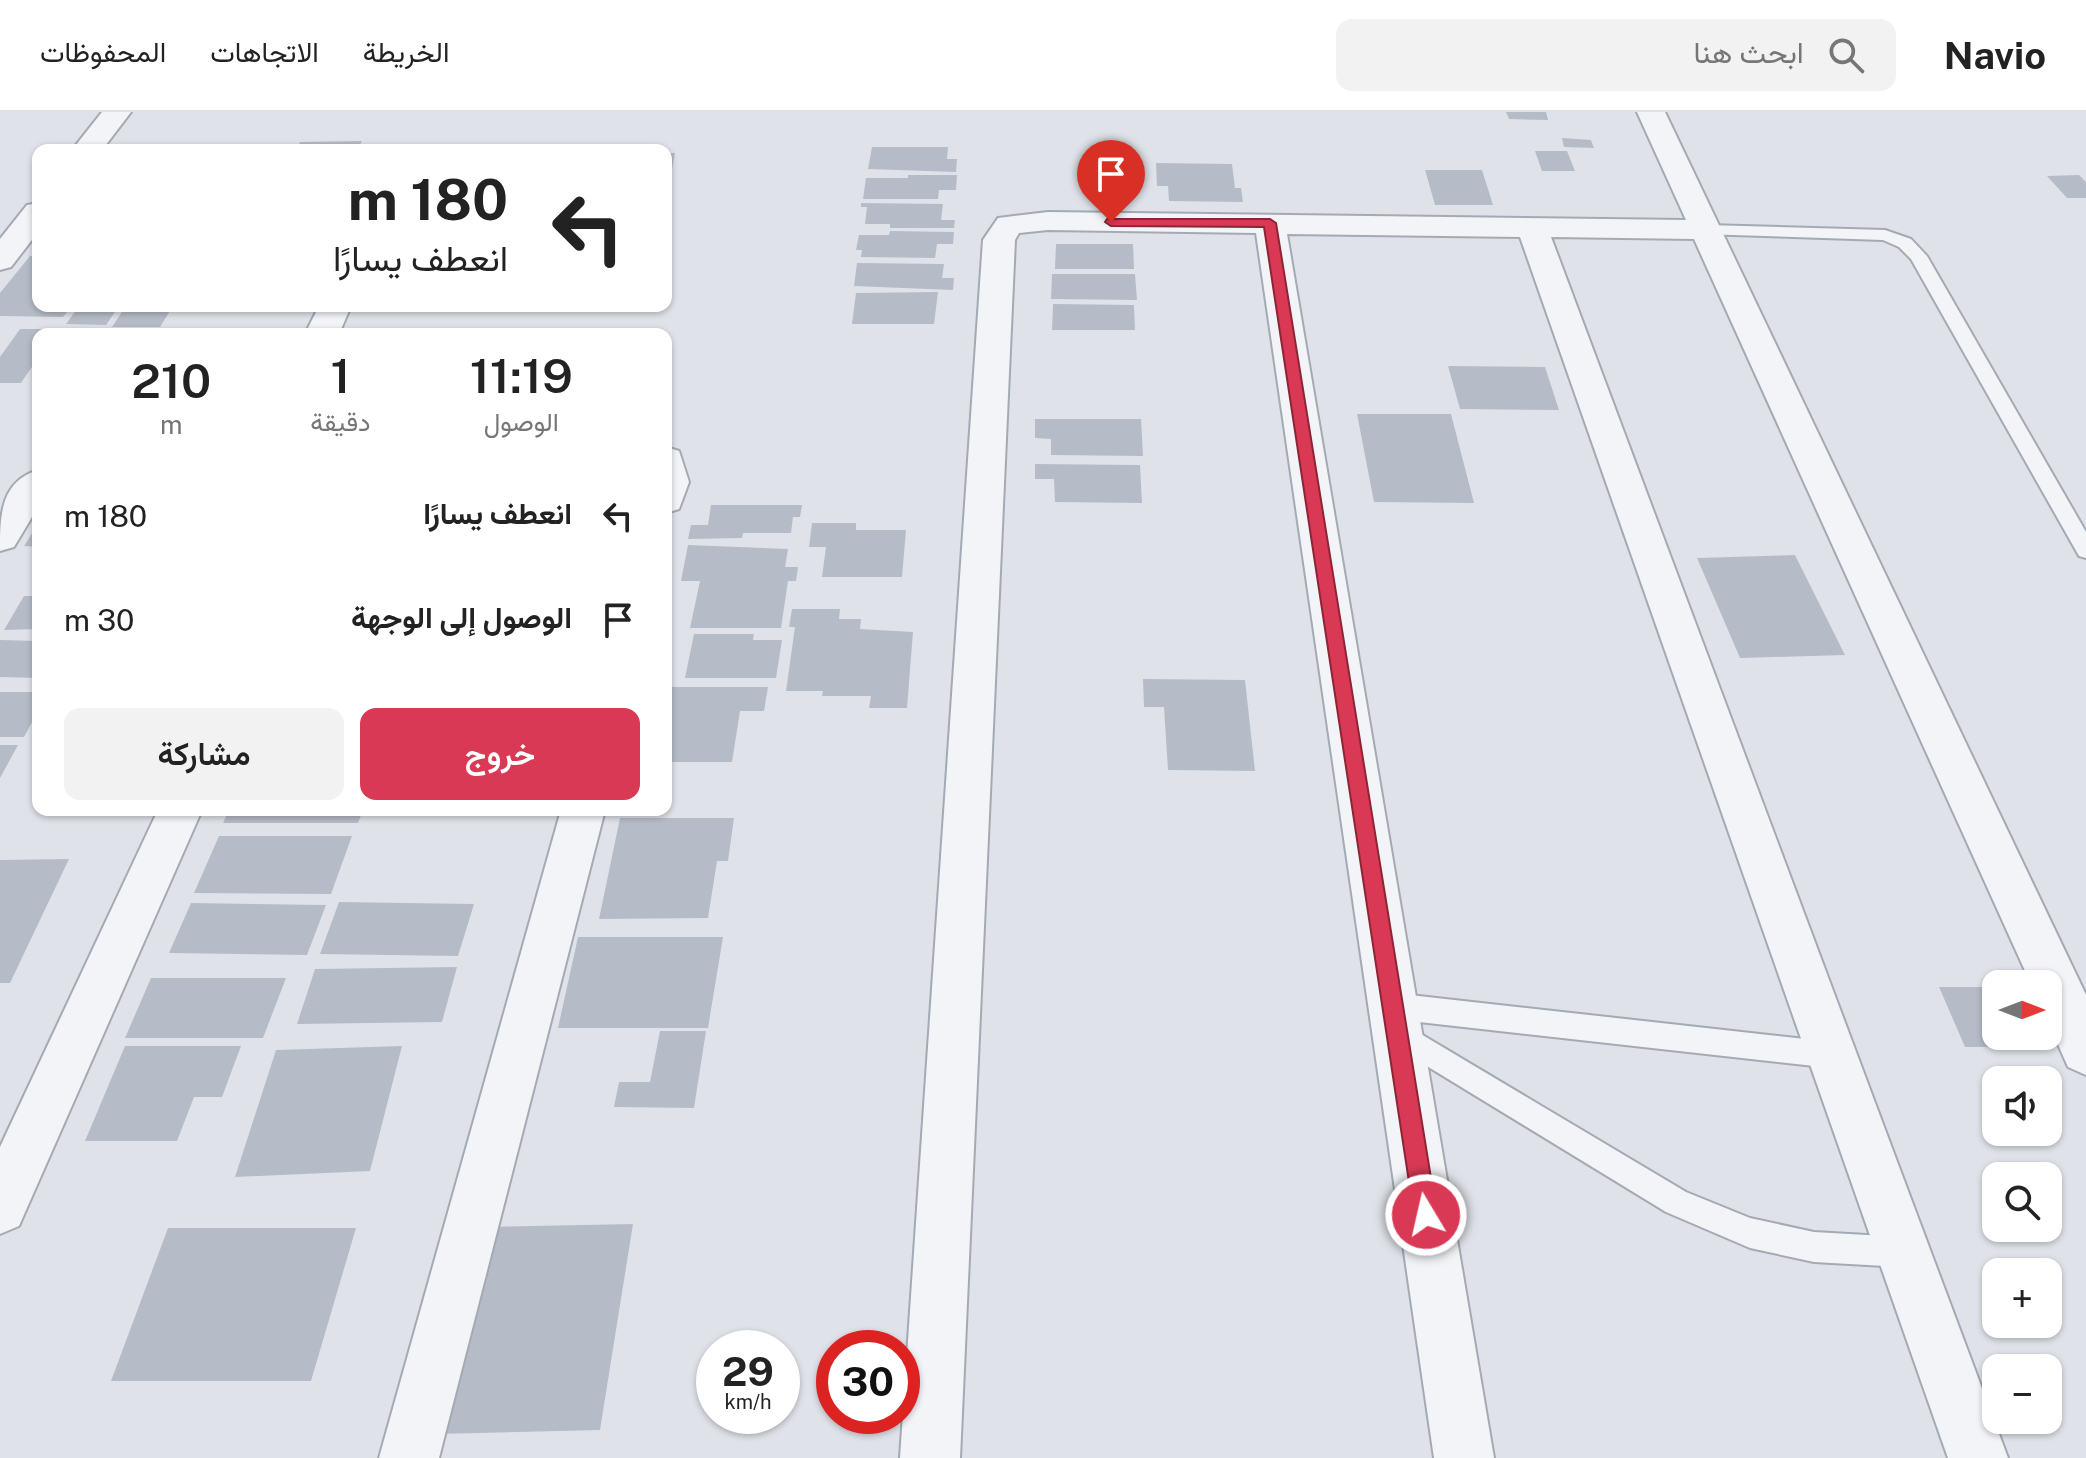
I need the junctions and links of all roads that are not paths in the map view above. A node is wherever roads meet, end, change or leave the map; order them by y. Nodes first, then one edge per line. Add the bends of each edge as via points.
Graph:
1 (117, 112) edge
2 (1651, 112) edge
3 (92, 144) edge
4 (32, 220) edge
5 (1270, 223) junction
6 (1533, 230) junction
7 (1707, 230) junction
8 (0, 260) edge
9 (32, 488) edge
10 (0, 537) edge
11 (2086, 550) edge
12 (177, 816) edge
13 (581, 816) edge
14 (1394, 1019) junction
15 (2086, 1050) edge
16 (1832, 1055) junction
17 (0, 1207) edge
18 (1902, 1252) junction
19 (409, 1458) edge
20 (930, 1458) edge
21 (1464, 1458) edge
22 (1978, 1458) edge

1 - 3 street
2 - 7 street
4 - 8 street
5 - 6 street
5 - 14 street
5 - 20 street via 1048,221 1009,225 999,240
6 - 7 street
6 - 16 street
7 - 11 lane via 1885,235 1905,243 1918,256
7 - 15 street
9 - 10 street
12 - 17 street
13 - 19 street
14 - 16 lane
14 - 18 lane via 1676,1202 1750,1233 1801,1244
14 - 21 street
16 - 18 street
18 - 22 street

